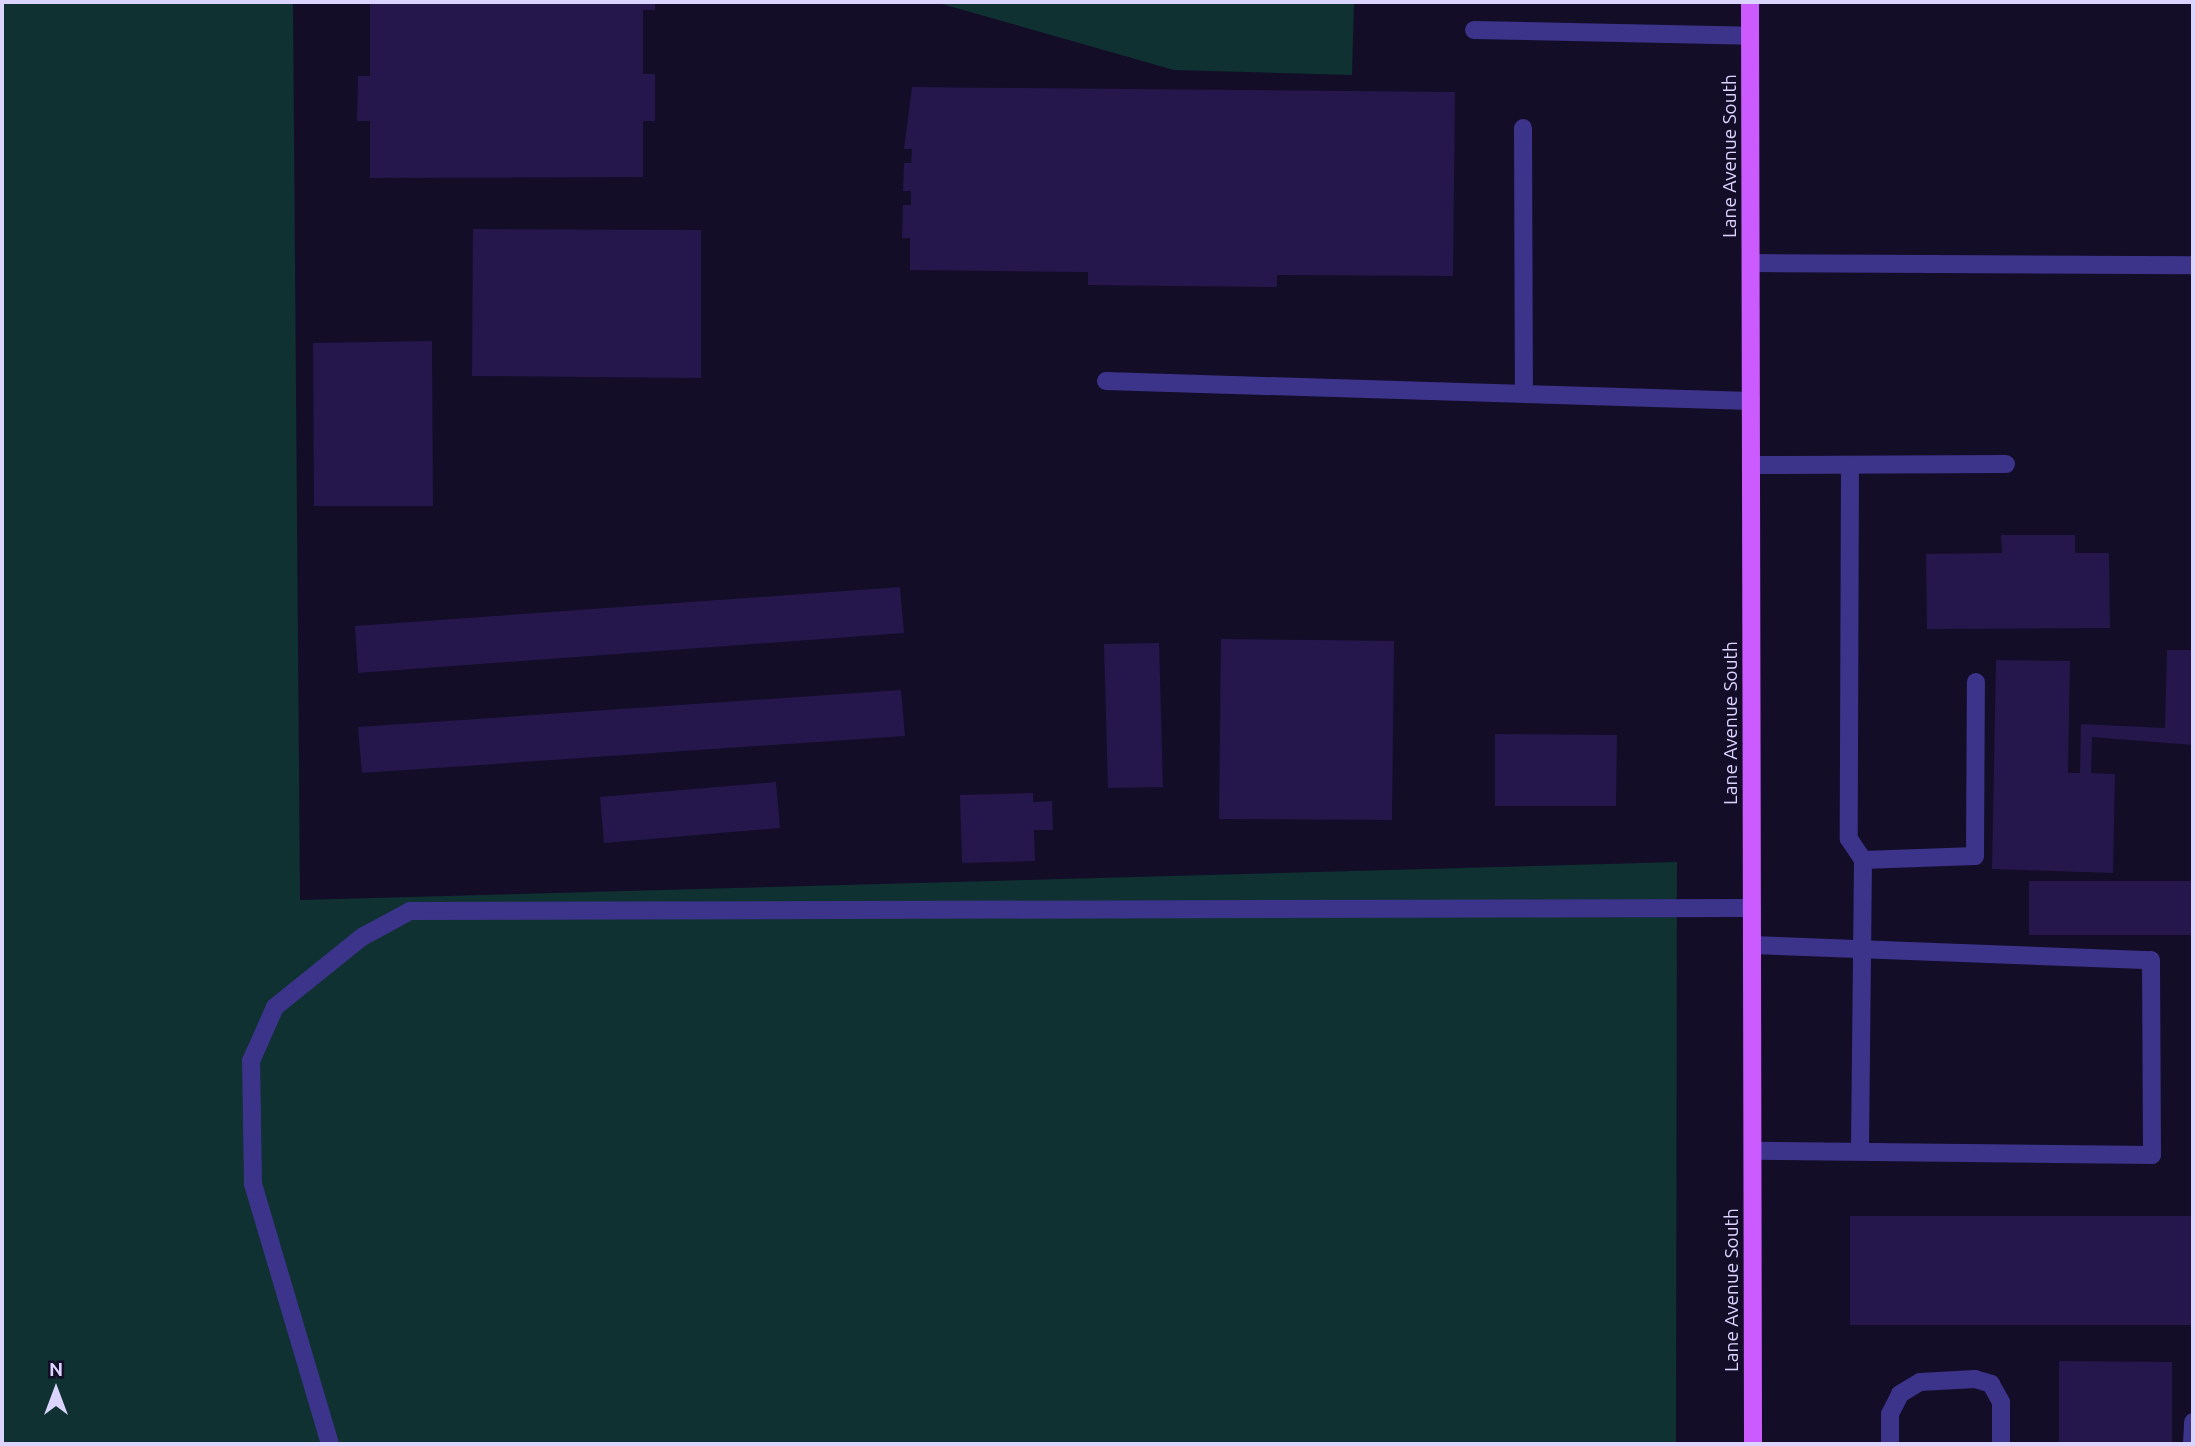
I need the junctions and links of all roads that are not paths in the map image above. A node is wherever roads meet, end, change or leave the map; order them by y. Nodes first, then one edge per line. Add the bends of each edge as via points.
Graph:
1 (1750, 2) edge
2 (1474, 30) dead end
3 (1750, 36) junction
4 (1523, 128) dead end
5 (1752, 263) junction
6 (2193, 264) edge
7 (1107, 381) dead end
8 (1524, 393) junction
9 (1752, 401) junction
10 (2006, 464) dead end
11 (1752, 465) junction
12 (1850, 465) junction
13 (1976, 681) dead end
14 (1863, 860) junction
15 (1752, 908) junction
16 (1752, 945) junction
17 (1860, 954) junction
18 (1753, 1151) junction
19 (1860, 1151) junction
20 (2193, 1422) edge
21 (330, 1444) edge
22 (1753, 1444) edge
23 (1891, 1444) edge
24 (2001, 1444) edge
25 (2192, 1444) edge

1 - 3 main road, Lane Avenue South
2 - 3 lane
3 - 5 main road, Lane Avenue South
4 - 8 lane
5 - 6 lane
5 - 9 main road, Lane Avenue South
7 - 8 lane
8 - 9 lane
9 - 11 main road, Lane Avenue South
10 - 12 lane
11 - 12 lane
11 - 15 main road, Lane Avenue South
12 - 14 lane via 1849,839
13 - 14 lane via 1975,856
14 - 17 lane
15 - 16 main road, Lane Avenue South
15 - 21 lane via 410,911 362,937 275,1007 251,1061 253,1184
16 - 17 lane
16 - 18 main road, Lane Avenue South
17 - 19 lane
17 - 19 lane via 2151,960 2152,1155
18 - 19 lane
18 - 22 main road, Lane Avenue South
20 - 25 lane
23 - 24 lane via 1890,1414 1900,1394 1920,1382 1975,1379 1991,1384 2001,1402

